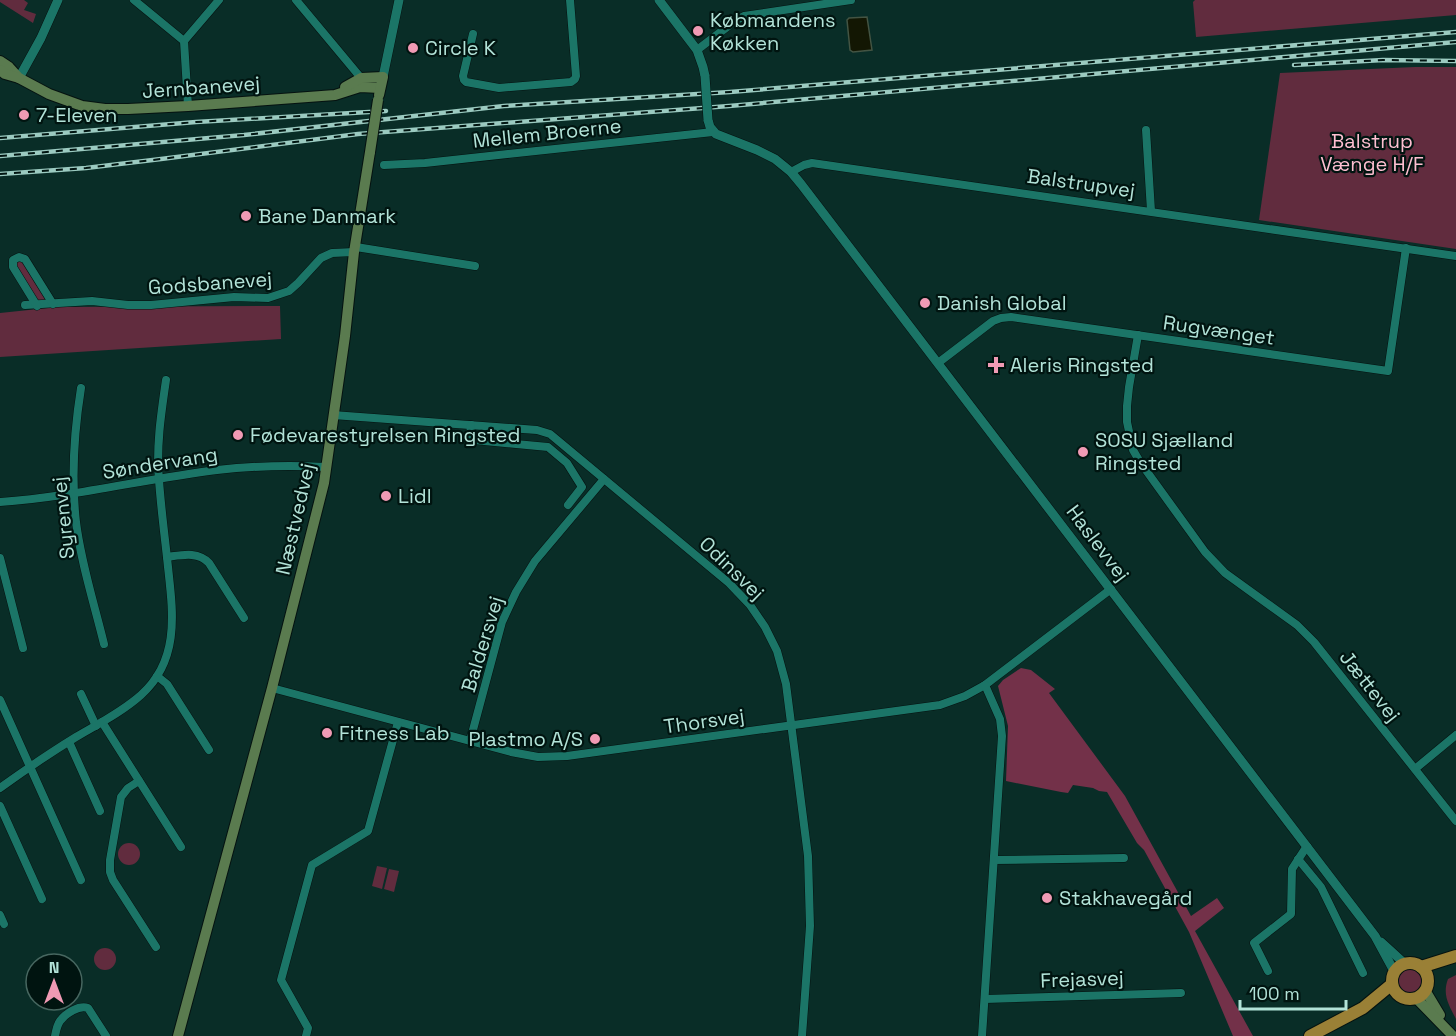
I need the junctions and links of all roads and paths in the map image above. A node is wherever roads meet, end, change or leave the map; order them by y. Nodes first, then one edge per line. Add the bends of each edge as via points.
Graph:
1 (58, 0) edge
2 (134, 0) edge
3 (219, 0) edge
4 (296, 0) edge
5 (399, 0) edge
6 (570, 0) edge
7 (659, 0) edge
8 (851, 0) edge
9 (822, 2) edge
10 (473, 34) dead end
11 (184, 41) junction
12 (697, 50) junction
13 (0, 61) edge
14 (0, 70) edge
15 (19, 78) junction
16 (361, 78) junction
17 (380, 88) junction
18 (319, 96) junction
19 (188, 106) junction
20 (1146, 130) dead end
21 (713, 132) junction
22 (384, 165) dead end
23 (791, 172) junction
24 (1151, 211) junction
25 (1406, 248) junction
26 (355, 250) junction
27 (1456, 256) edge
28 (475, 266) dead end
29 (53, 304) junction
30 (25, 306) dead end
31 (37, 306) junction
32 (1138, 335) junction
33 (938, 363) junction
34 (166, 380) dead end
35 (81, 388) dead end
36 (333, 415) junction
37 (471, 425) junction
38 (568, 449) junction
39 (561, 458) junction
40 (326, 467) junction
41 (158, 479) junction
42 (604, 479) junction
43 (74, 493) junction
44 (0, 502) edge
45 (568, 505) dead end
46 (167, 557) junction
47 (0, 558) edge
48 (1111, 590) junction
49 (244, 618) dead end
50 (104, 644) dead end
51 (23, 648) dead end
52 (157, 676) junction
53 (985, 685) junction
54 (272, 688) junction
55 (81, 694) dead end
56 (0, 700) edge
57 (398, 722) junction
58 (99, 724) junction
59 (791, 727) junction
60 (1456, 735) edge
61 (470, 741) junction
62 (69, 742) junction
63 (209, 750) dead end
64 (31, 765) junction
65 (1415, 769) junction
66 (139, 781) junction
67 (0, 788) edge
68 (0, 806) edge
69 (100, 811) dead end
70 (1456, 821) edge
71 (1307, 846) junction
72 (182, 847) dead end
73 (1124, 858) dead end
74 (1298, 859) junction
75 (994, 860) junction
76 (81, 880) dead end
77 (42, 899) dead end
78 (0, 915) edge
79 (4, 924) dead end
80 (156, 947) dead end
81 (1456, 957) edge
82 (1421, 966) junction
83 (1399, 967) junction
84 (1268, 971) dead end
85 (1363, 973) dead end
86 (1423, 989) junction
87 (1395, 990) junction
88 (1181, 993) dead end
89 (984, 999) junction
90 (1451, 1034) edge
91 (55, 1036) edge
92 (106, 1036) edge
93 (178, 1036) edge
94 (306, 1036) edge
95 (802, 1036) edge
96 (982, 1036) edge
97 (1310, 1036) edge

1 - 15 street
2 - 11 street
3 - 11 street
4 - 16 street
5 - 17 street, Næstvedvej
6 - 10 street via 576,76 572,82 499,88 466,82
7 - 12 street
8 - 9 street
9 - 12 street via 744,16
11 - 19 street
12 - 21 street, bridge
13 - 15 main road
14 - 15 main road
15 - 19 main road, Jernbanevej via 58,98 94,108
16 - 17 main road, Jernbanevej
16 - 18 main road, Jernbanevej
17 - 18 main road, Jernbanevej via 360,87
17 - 26 main road, Næstvedvej, bridge
18 - 19 main road, Jernbanevej
20 - 24 street
21 - 22 street, Mellem Broerne
21 - 23 street via 775,159
23 - 24 street, Balstrupvej via 812,163
23 - 33 street, Haslevvej
24 - 25 street, Balstrupvej
25 - 27 street, Balstrupvej
25 - 32 street, Rugvænget via 1388,371
26 - 28 street, Godsbanevej
26 - 29 street, Godsbanevej via 321,258 289,291 268,298 234,297 151,305 92,301
26 - 36 main road, Næstvedvej
29 - 31 street, Godsbanevej
29 - 31 street via 25,259 19,257 13,267
30 - 31 street, Godsbanevej
32 - 33 street, Rugvænget via 1001,318
32 - 65 street, Jættevej via 1127,414 1133,450 1140,462 1205,552 1225,573 1297,625 1314,642
33 - 48 street, Haslevvej
34 - 41 street via 159,423
35 - 43 street, Syrenvej via 75,423
36 - 37 street, Odinsvej
36 - 40 main road, Næstvedvej
37 - 38 street, Odinsvej via 537,430 550,434
37 - 39 street via 474,440 548,447
38 - 39 street
38 - 42 street, Odinsvej
39 - 45 street via 582,487
40 - 41 street, Søndervang via 252,466
40 - 54 main road, Næstvedvej
41 - 43 street, Søndervang
41 - 46 street
42 - 59 street, Odinsvej via 750,605 777,651
42 - 61 street, Baldersvej via 535,561 516,592 502,622
43 - 44 street, Søndervang
43 - 50 street, Syrenvej via 85,570
46 - 49 street via 193,555 205,559
46 - 52 street via 172,639
47 - 51 street
48 - 53 street, Thorsvej
48 - 71 street, Haslevvej
52 - 58 street via 141,695
52 - 63 street via 167,684
53 - 59 street, Thorsvej via 940,705
53 - 75 street via 998,713 1002,736
54 - 57 street, Thorsvej
54 - 93 main road, Næstvedvej
55 - 58 street
56 - 64 street
57 - 61 street, Thorsvej
57 - 94 street via 368,831 312,865 281,980 308,1028
58 - 62 street
58 - 66 street
59 - 61 street, Thorsvej via 567,756 511,753
59 - 95 street, Odinsvej via 808,856 810,926
60 - 65 street
62 - 64 street
62 - 69 street
64 - 67 street
64 - 76 street
65 - 70 street, Jættevej
66 - 72 street
66 - 80 street via 121,797 110,872
68 - 77 street
71 - 74 street
71 - 83 street, Haslevvej
73 - 75 street
74 - 84 street via 1292,868 1291,914 1254,943
74 - 85 street via 1321,887
75 - 89 street
78 - 79 street
81 - 82 main road
81 - 86 main road
82 - 83 main road via 1414,963
82 - 86 main road via 1425,970
83 - 87 main road via 1392,977
86 - 87 main road via 1410,999
86 - 90 main road
87 - 97 main road
88 - 89 street, Frejasvej
89 - 96 street
91 - 92 street via 62,1018 85,1006

